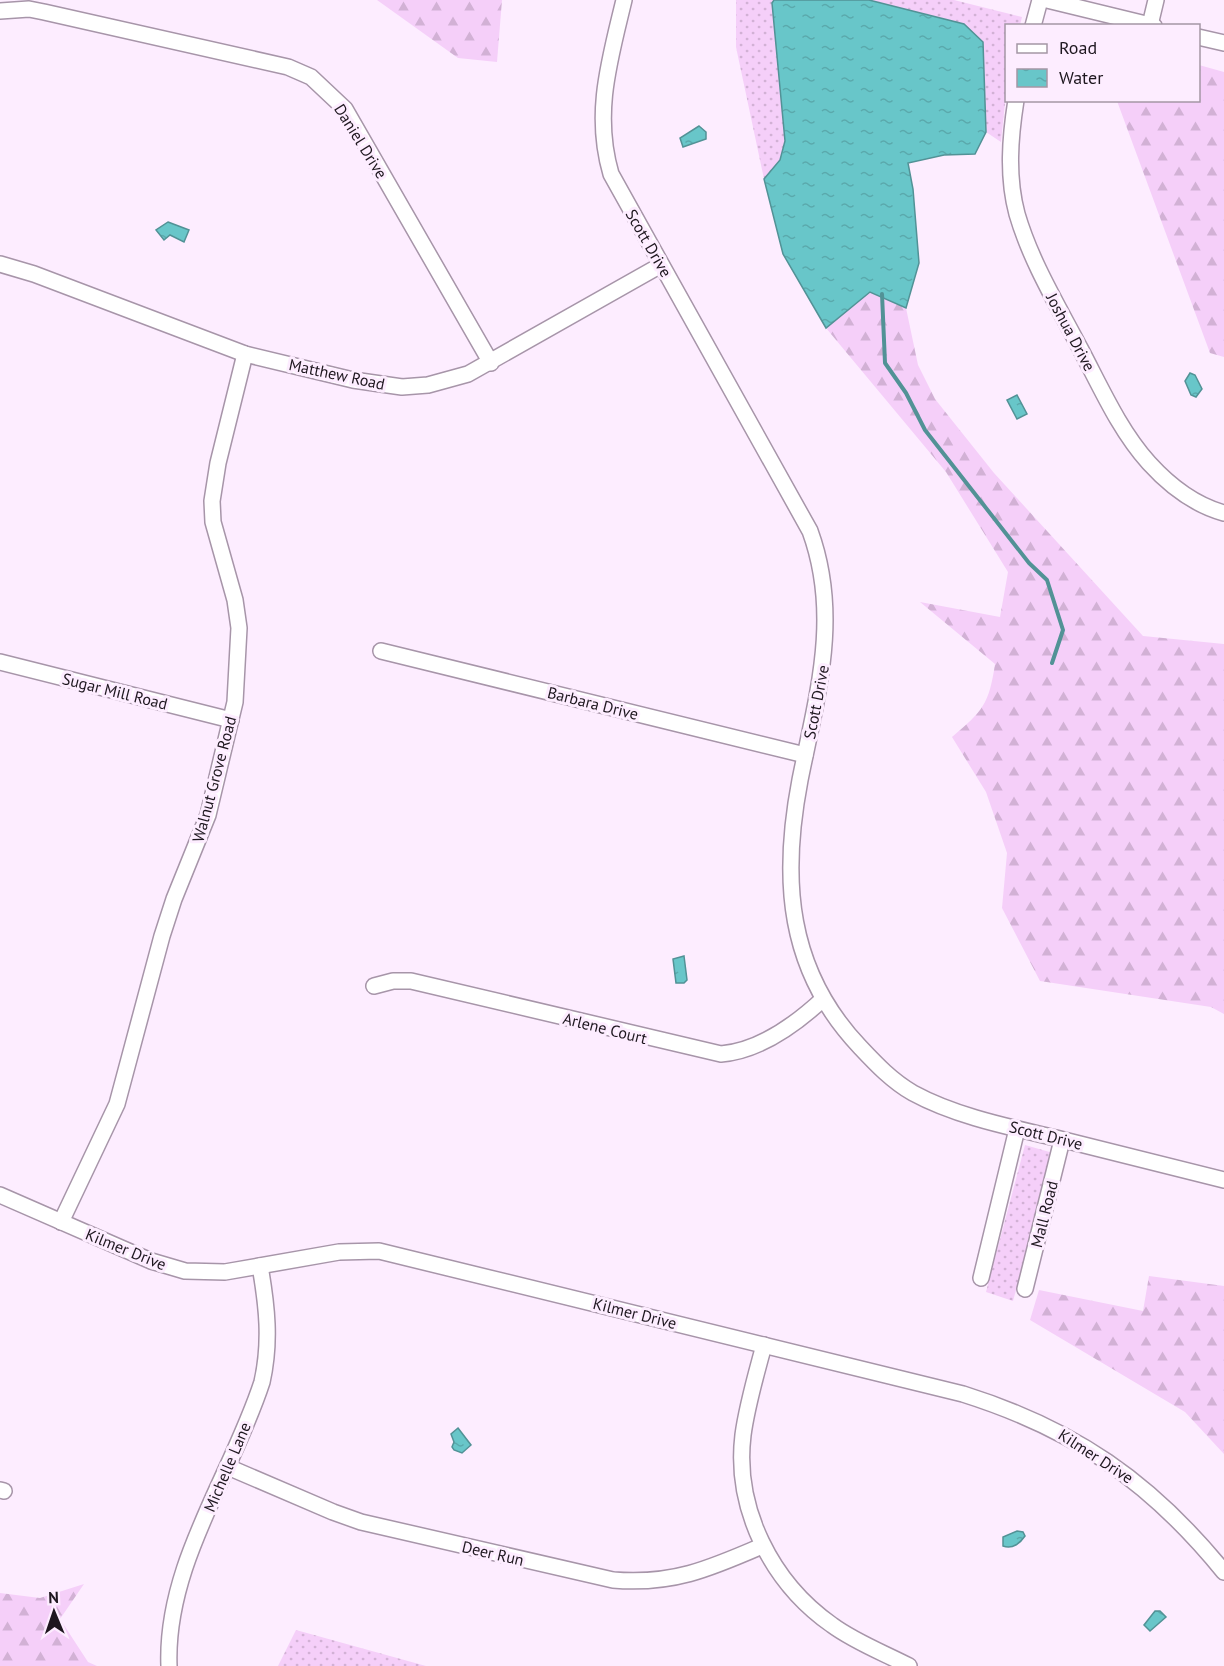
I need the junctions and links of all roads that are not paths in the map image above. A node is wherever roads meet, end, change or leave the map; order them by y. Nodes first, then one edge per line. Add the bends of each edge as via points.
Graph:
1 (624, 0) edge
2 (1040, 0) edge
3 (1047, 0) edge
4 (1156, 0) edge
5 (0, 11) edge
6 (1034, 24) edge
7 (1148, 24) edge
8 (1152, 24) edge
9 (1200, 37) edge
10 (1224, 43) edge
11 (1016, 102) edge
12 (0, 264) edge
13 (661, 265) junction
14 (245, 354) junction
15 (491, 363) junction
16 (1224, 513) edge
17 (381, 651) dead end
18 (0, 662) edge
19 (231, 720) junction
20 (805, 755) junction
21 (374, 986) dead end
22 (823, 999) junction
23 (1017, 1129) junction
24 (1062, 1140) junction
25 (1224, 1180) edge
26 (0, 1195) edge
27 (61, 1222) junction
28 (260, 1266) junction
29 (981, 1278) dead end
30 (1025, 1289) dead end
31 (764, 1345) junction
32 (228, 1467) junction
33 (762, 1546) junction
34 (1224, 1572) edge
35 (169, 1666) edge
36 (909, 1666) edge

1 - 13 street, Scott Drive via 603,90 603,137 615,181
2 - 6 street
3 - 7 street
4 - 8 street
5 - 15 street, Daniel Drive via 44,12 265,60 311,77 345,109
9 - 10 street
11 - 16 street, Joshua Drive via 1011,175 1017,212 1045,283 1135,445 1170,483 1210,510
12 - 14 street, Matthew Road
13 - 15 street, Matthew Road
13 - 20 street, Scott Drive via 815,545 824,593 825,641 823,672
14 - 15 street, Matthew Road via 353,380 402,387 448,381
14 - 19 street, Walnut Grove Road via 212,501 213,522 239,628
17 - 20 street, Barbara Drive
18 - 19 street, Sugar Mill Road
19 - 27 street, Walnut Grove Road via 208,815 162,936 117,1104
20 - 22 street, Scott Drive via 792,822 790,882 798,942
21 - 22 street, Arlene Court via 411,981 721,1054 770,1038
22 - 23 street, Scott Drive via 843,1029 879,1067 913,1093
23 - 24 street, Scott Drive
23 - 29 street
24 - 25 street, Scott Drive
24 - 30 street, Mall Road
26 - 27 street, Kilmer Drive
27 - 28 street, Kilmer Drive via 151,1261 185,1271 217,1272
28 - 31 street, Kilmer Drive via 339,1252 379,1251
28 - 32 street, Michelle Lane via 268,1321 267,1363 258,1396
31 - 33 street via 747,1414 742,1456 745,1493
31 - 34 street, Kilmer Drive via 963,1394 1064,1434 1137,1482 1185,1527
32 - 33 street, Deer Run via 361,1522 613,1580 681,1578
32 - 35 street, Michelle Lane via 184,1570 171,1620
33 - 36 street via 788,1584 817,1614 855,1639

